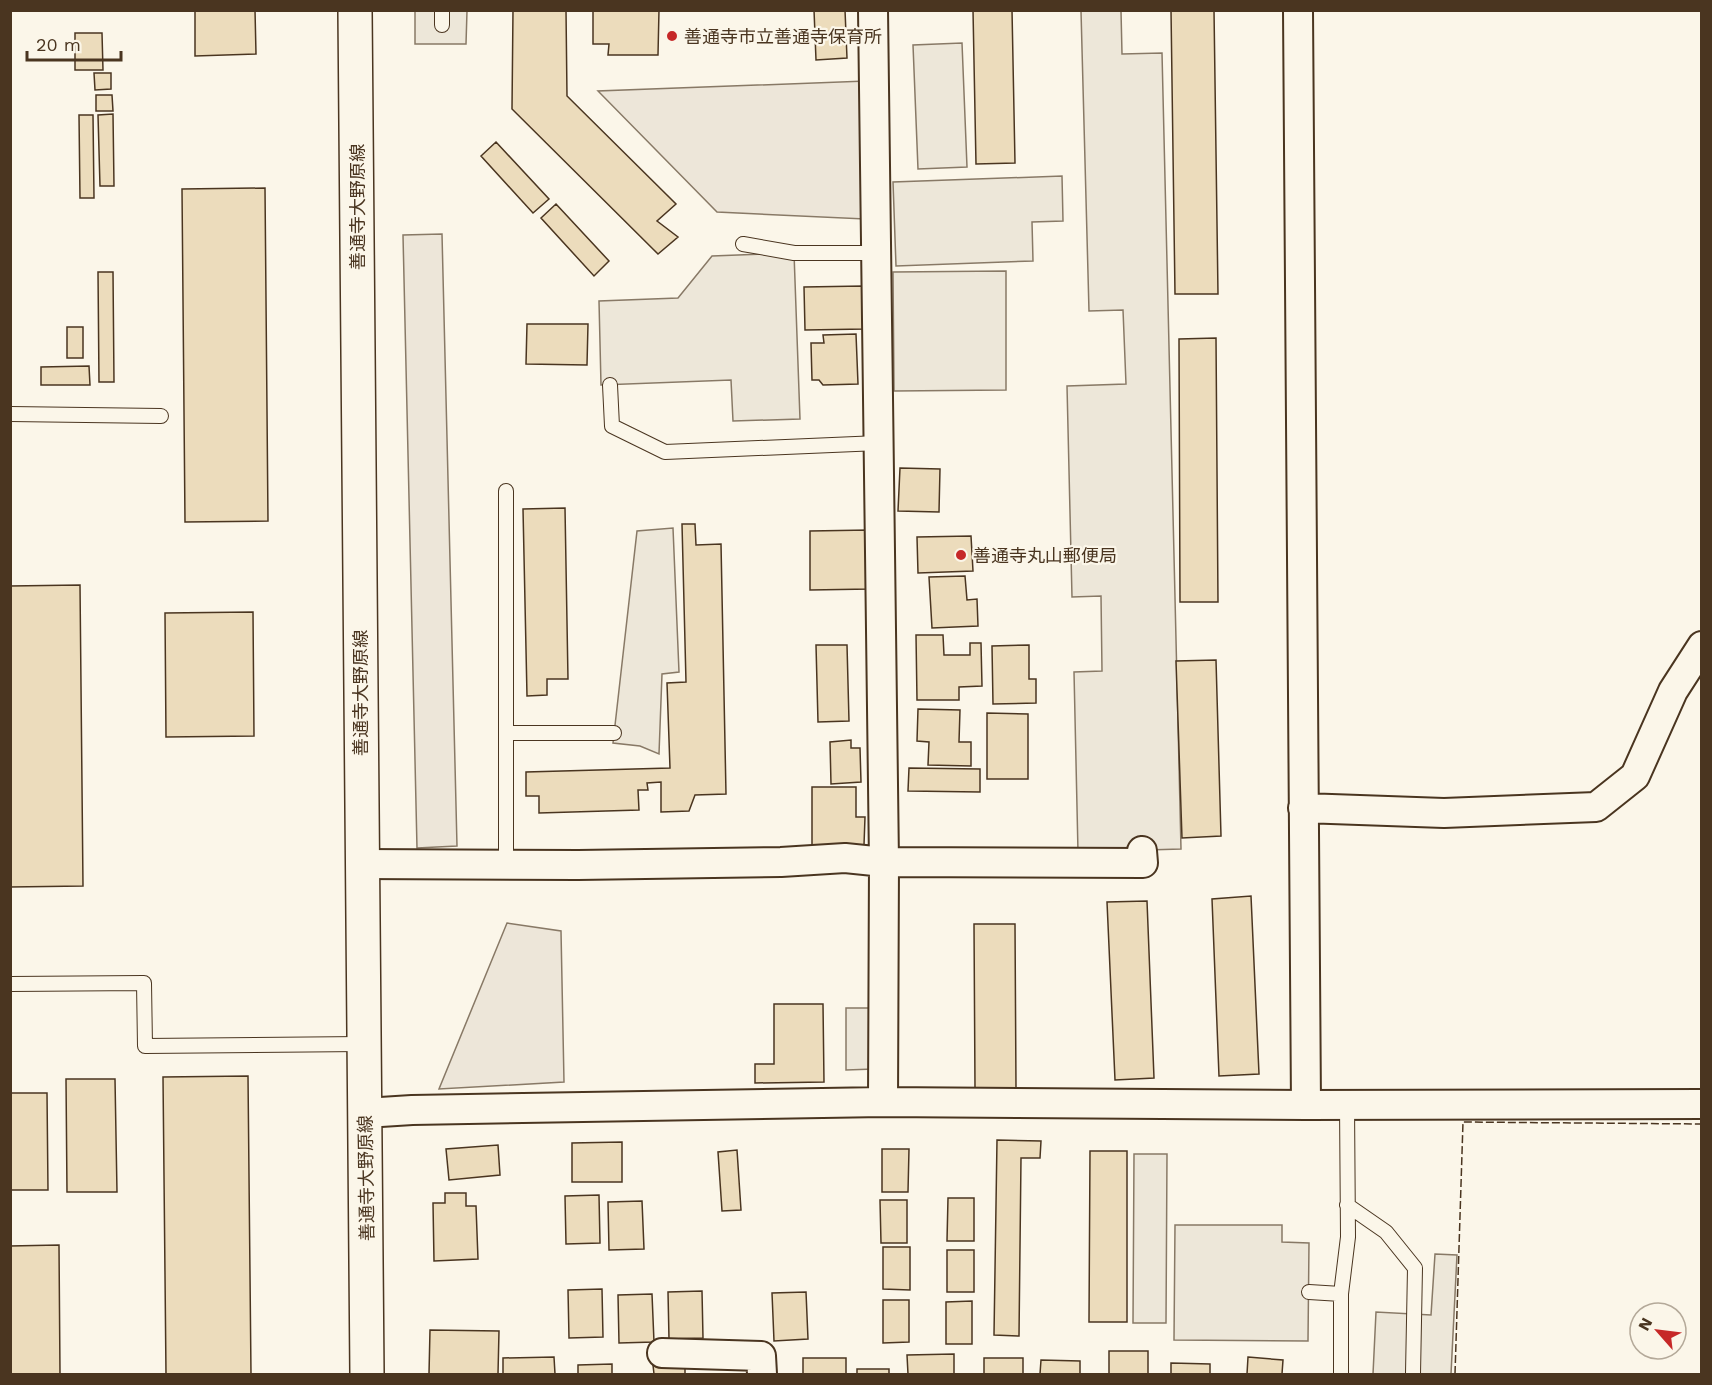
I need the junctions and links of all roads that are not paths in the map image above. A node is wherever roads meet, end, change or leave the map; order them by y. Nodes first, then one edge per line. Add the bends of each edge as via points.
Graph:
1 (355, 10) edge
2 (873, 10) edge
3 (1298, 10) edge
4 (743, 244) dead end
5 (878, 253) junction
6 (610, 385) dead end
7 (10, 414) edge
8 (160, 416) dead end
9 (879, 443) junction
10 (506, 491) dead end
11 (1701, 646) edge
12 (506, 733) junction
13 (614, 733) dead end
14 (1304, 808) junction
15 (1142, 851) dead end
16 (884, 862) junction
17 (361, 864) junction
18 (506, 865) junction
19 (10, 984) edge
20 (363, 1044) junction
21 (883, 1102) junction
22 (1347, 1104) junction
23 (1701, 1104) edge
24 (1306, 1105) junction
25 (365, 1113) junction
26 (1347, 1205) junction
27 (1309, 1292) dead end
28 (1341, 1294) junction
29 (662, 1353) dead end
30 (367, 1374) edge
31 (762, 1374) edge
32 (1341, 1374) edge
33 (1413, 1374) edge

1 - 17 main road, 善通寺大野原線
2 - 5 street
3 - 14 street
4 - 5 lane via 794,253
5 - 9 street
6 - 9 lane via 612,426 665,452
7 - 8 lane
9 - 16 street
10 - 12 lane
11 - 14 street via 1673,691 1635,776 1596,807 1444,813
12 - 13 lane
12 - 18 lane
14 - 24 street
15 - 16 street via 1143,863
16 - 18 street via 845,858
16 - 21 street
17 - 18 street
17 - 20 main road, 善通寺大野原線
19 - 20 lane via 144,983 145,1047
20 - 25 main road, 善通寺大野原線
21 - 24 street
21 - 25 street
22 - 23 street
22 - 24 street
22 - 26 lane
25 - 30 main road, 善通寺大野原線
26 - 28 lane via 1348,1237
26 - 33 lane via 1386,1232 1415,1268
27 - 28 lane
28 - 32 lane
29 - 31 street via 761,1356

